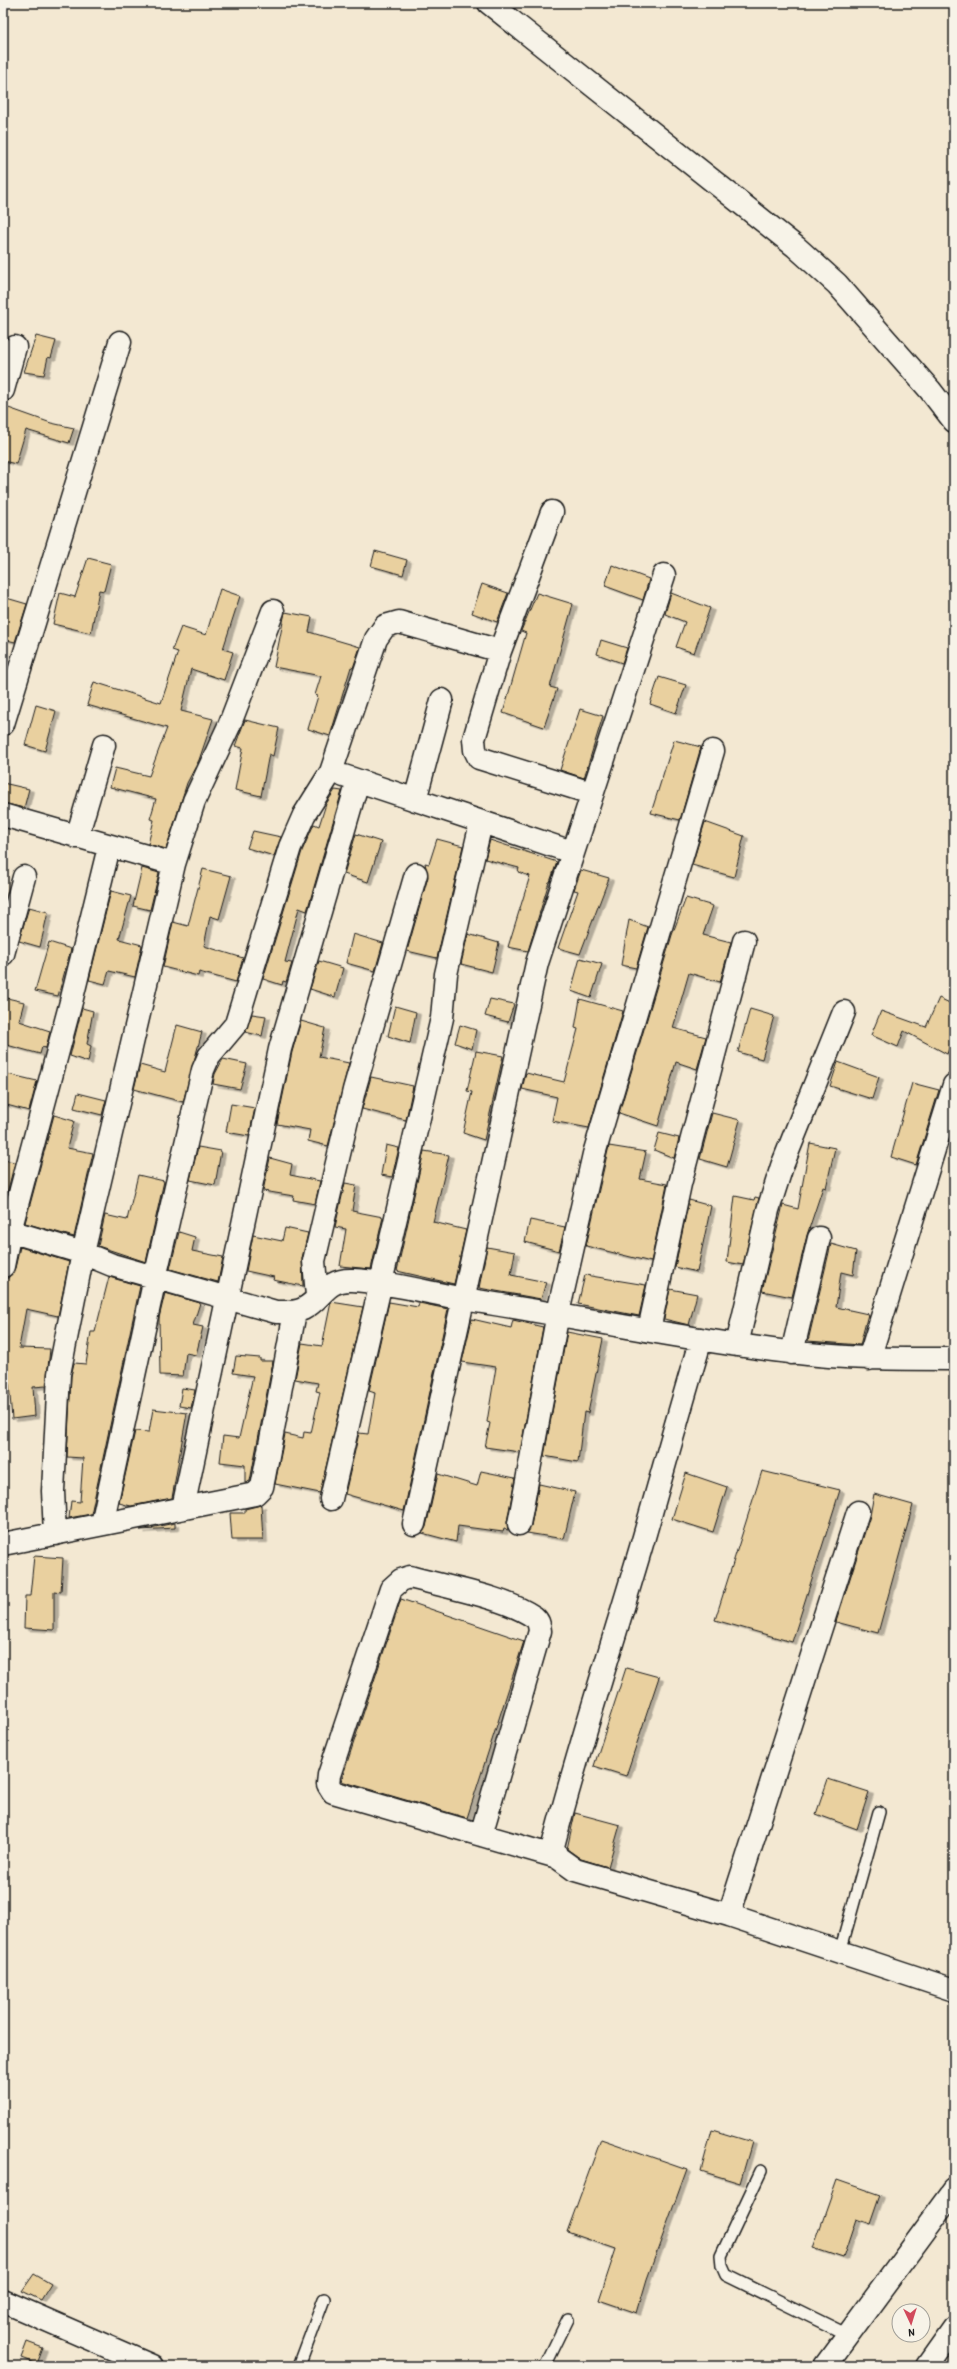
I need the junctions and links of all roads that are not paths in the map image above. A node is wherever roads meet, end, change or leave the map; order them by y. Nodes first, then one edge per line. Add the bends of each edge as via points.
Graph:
1 (489, 3) edge
2 (120, 342) dead end
3 (15, 347) dead end
4 (3, 390) edge
5 (954, 421) edge
6 (552, 512) dead end
7 (664, 575) dead end
8 (272, 611) dead end
9 (500, 651) junction
10 (442, 700) dead end
11 (3, 724) edge
12 (104, 745) dead end
13 (713, 751) dead end
14 (331, 772) junction
15 (358, 781) junction
16 (592, 793) junction
17 (415, 800) junction
18 (3, 816) edge
19 (481, 822) junction
20 (77, 837) junction
21 (109, 847) junction
22 (572, 852) junction
23 (174, 864) junction
24 (416, 874) dead end
25 (24, 877) dead end
26 (744, 941) dead end
27 (3, 954) edge
28 (844, 1012) dead end
29 (954, 1085) edge
30 (6, 1230) edge
31 (819, 1238) dead end
32 (83, 1253) junction
33 (3, 1266) edge
34 (155, 1278) junction
35 (382, 1282) junction
36 (317, 1296) junction
37 (227, 1298) junction
38 (463, 1299) junction
39 (295, 1312) junction
40 (558, 1313) junction
41 (648, 1330) junction
42 (701, 1339) junction
43 (737, 1345) junction
44 (792, 1353) junction
45 (954, 1358) edge
46 (869, 1359) junction
47 (331, 1499) dead end
48 (183, 1508) junction
49 (858, 1512) dead end
50 (102, 1524) junction
51 (414, 1524) dead end
52 (519, 1524) dead end
53 (55, 1534) junction
54 (3, 1544) edge
55 (879, 1812) dead end
56 (481, 1835) junction
57 (557, 1857) junction
58 (729, 1916) junction
59 (840, 1952) junction
60 (954, 1990) edge
61 (761, 2171) dead end
62 (954, 2191) edge
63 (324, 2299) dead end
64 (3, 2301) edge
65 (568, 2319) dead end
66 (954, 2328) edge
67 (848, 2335) junction
68 (152, 2366) edge
69 (299, 2366) edge
70 (545, 2366) edge
71 (825, 2366) edge
72 (927, 2366) edge

1 - 5 street via 796,247 838,284
2 - 11 street
3 - 4 street
6 - 9 street
7 - 16 street
8 - 23 street via 229,726 194,801
9 - 14 street via 399,622 385,626 376,638
9 - 16 street via 474,739 474,750 479,758
10 - 17 street
12 - 20 street
13 - 40 street via 594,1154
14 - 15 street
14 - 34 street via 304,815 290,847 236,1024 209,1056 203,1070
15 - 17 street
15 - 37 street via 280,1049
16 - 22 street
17 - 19 street
18 - 20 street
19 - 22 street
19 - 35 street via 446,974 442,1018
20 - 21 street
21 - 23 street
21 - 30 street via 72,998
22 - 38 street via 537,963
23 - 32 street
24 - 36 street via 350,1106 314,1261
25 - 27 street
26 - 41 street via 680,1184
28 - 43 street via 782,1166 768,1210
29 - 46 street
30 - 32 street
30 - 33 street
31 - 44 street
32 - 34 street
32 - 53 street via 59,1374 53,1492
34 - 37 street
34 - 50 street
35 - 36 street via 350,1280 332,1283
35 - 38 street
35 - 47 street
36 - 39 street via 305,1308
37 - 39 street via 276,1312
37 - 48 street
38 - 40 street
38 - 51 street
39 - 48 street via 262,1487 255,1494
40 - 41 street
40 - 52 street
41 - 42 street
42 - 43 street
42 - 57 street via 577,1753 553,1846
43 - 44 street
44 - 46 street
45 - 46 street
48 - 50 street
49 - 58 street
50 - 53 street
53 - 54 street
55 - 59 lane
56 - 56 street via 540,1631 539,1623 535,1618 504,1603 410,1577 401,1580 391,1589 328,1784 334,1792
56 - 57 street
57 - 58 street via 575,1870
58 - 59 street
59 - 60 street
61 - 67 lane via 721,2256 726,2275
62 - 67 street
63 - 69 lane
64 - 68 street
65 - 70 lane
66 - 72 street
67 - 71 street

